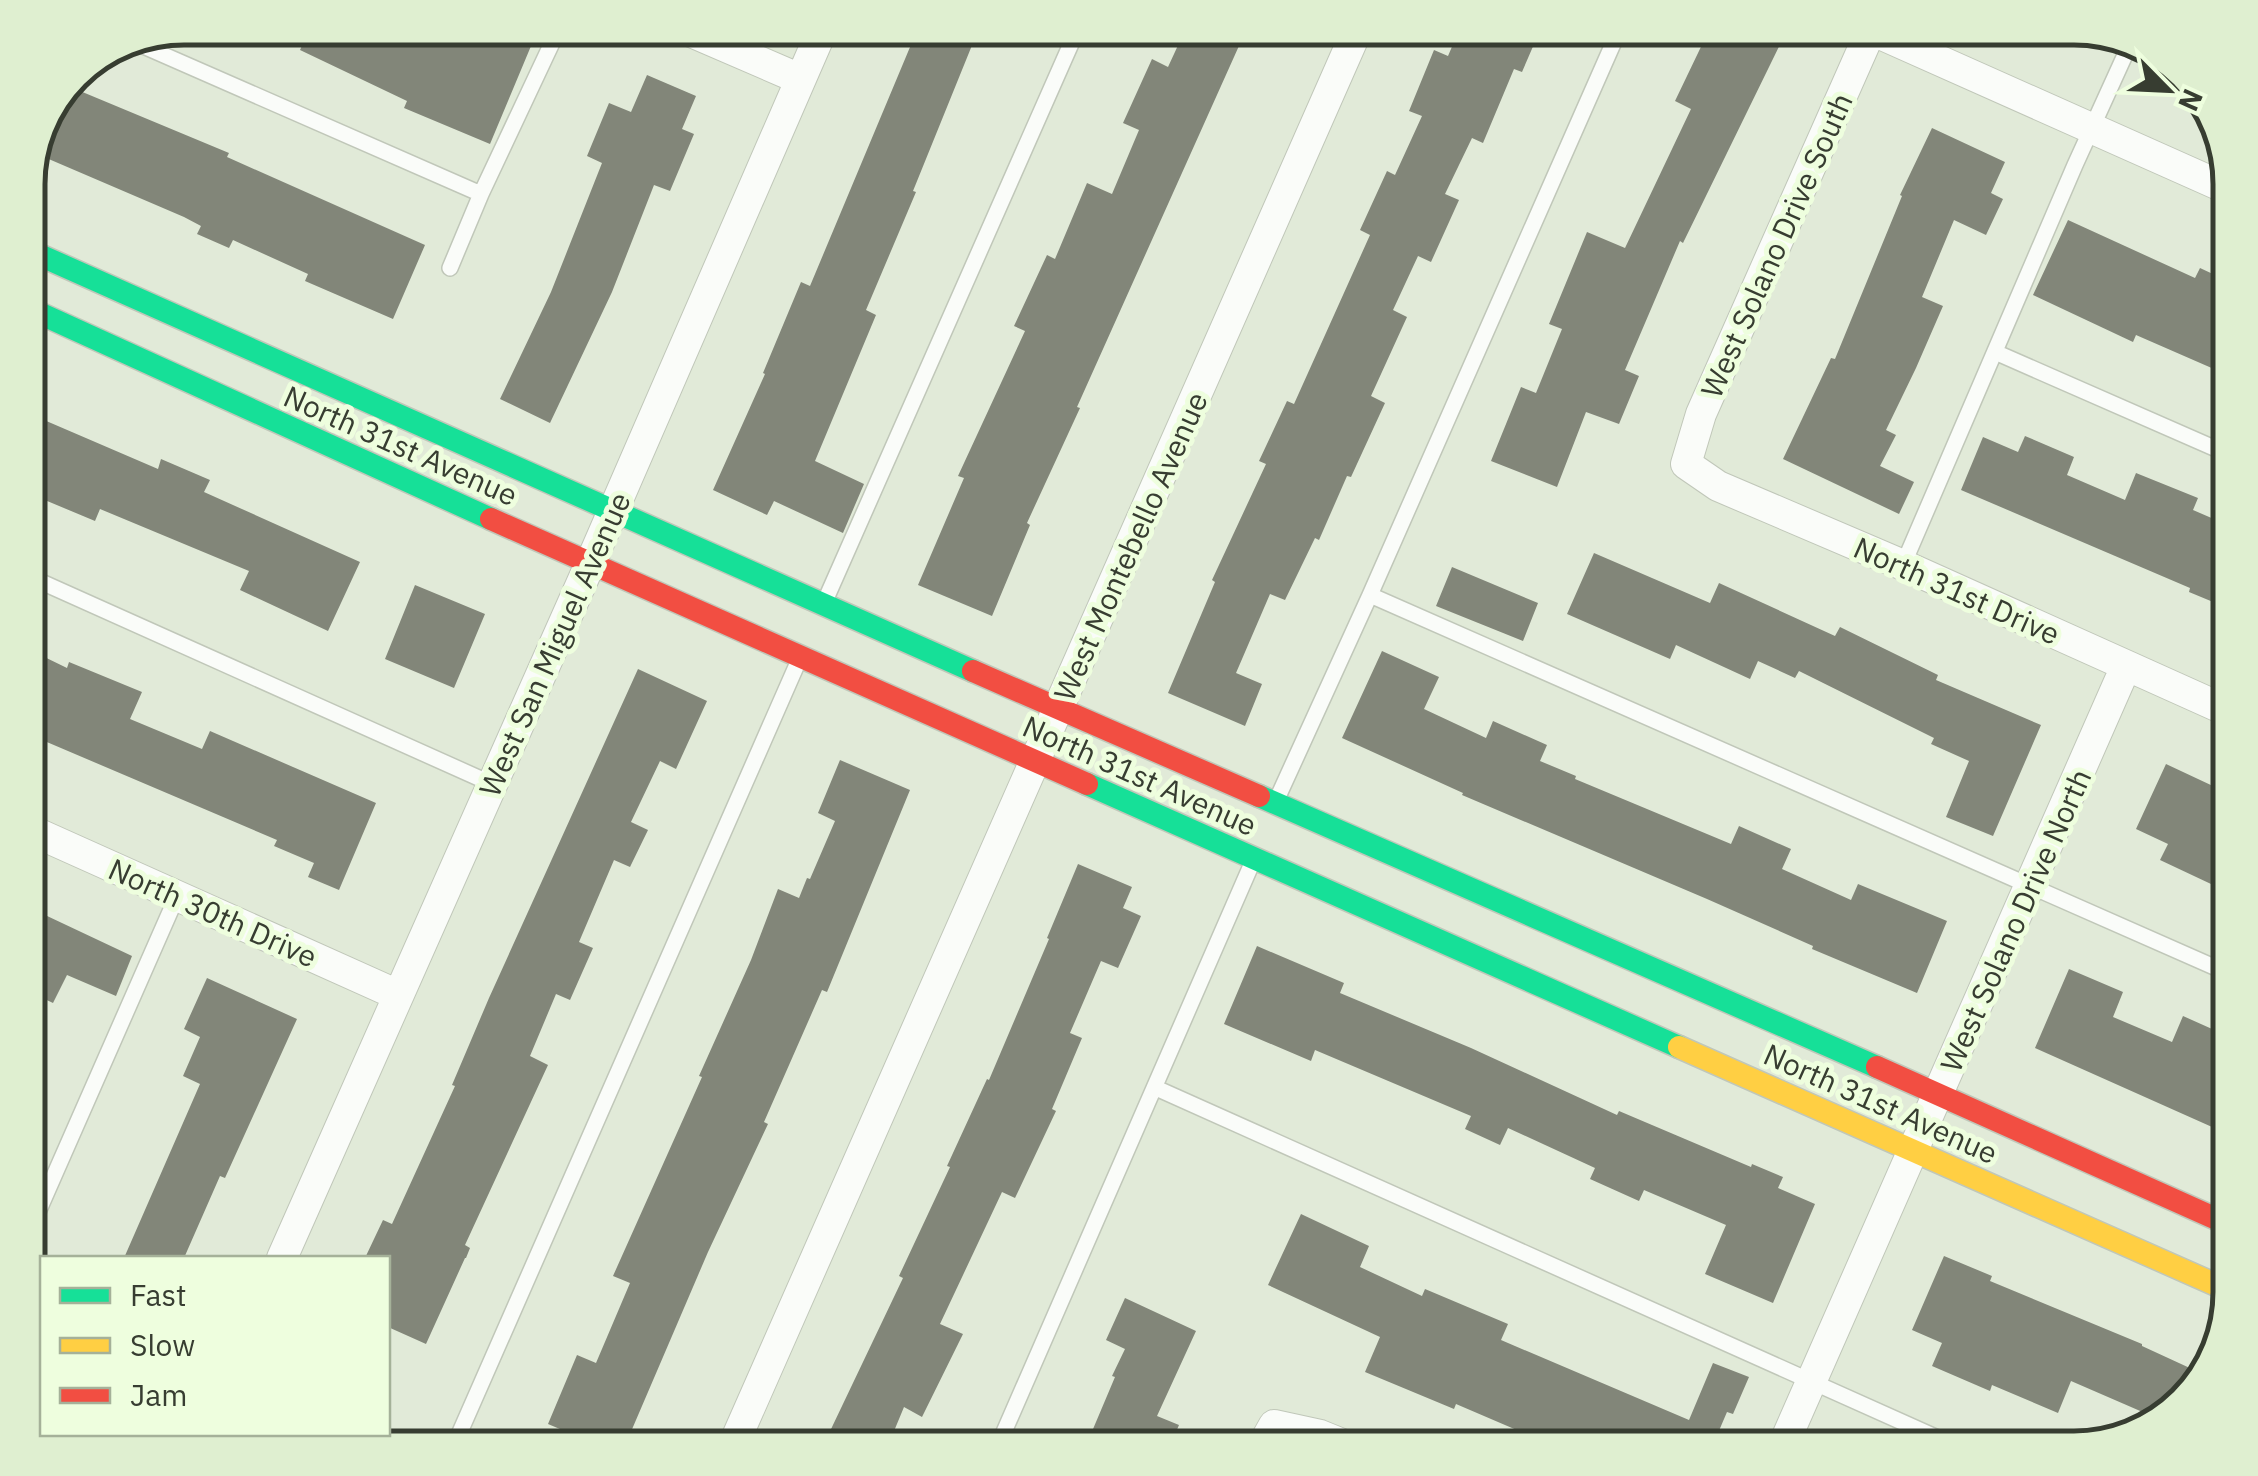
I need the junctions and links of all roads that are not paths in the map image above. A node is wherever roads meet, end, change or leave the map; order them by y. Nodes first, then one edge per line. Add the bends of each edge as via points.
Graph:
1 (551, 45) edge
2 (721, 45) edge
3 (815, 45) edge
4 (1070, 45) edge
5 (1351, 45) edge
6 (1613, 45) edge
7 (1864, 45) edge
8 (1907, 45) edge
9 (152, 49) edge
10 (2125, 55) edge
11 (800, 80) junction
12 (2092, 128) junction
13 (2213, 182) edge
14 (481, 194) junction
15 (45, 258) edge
16 (450, 268) dead end
17 (45, 316) edge
18 (1995, 352) junction
19 (2213, 448) edge
20 (1686, 464) joint
21 (612, 511) junction
22 (590, 564) junction
23 (1903, 565) junction
24 (45, 584) edge
25 (1370, 595) junction
26 (823, 605) junction
27 (801, 656) junction
28 (2126, 666) junction
29 (2213, 704) edge
30 (1059, 707) junction
31 (1035, 760) junction
32 (492, 784) junction
33 (1276, 802) junction
34 (45, 837) edge
35 (1254, 860) junction
36 (2030, 886) junction
37 (177, 896) junction
38 (2213, 967) edge
39 (398, 996) junction
40 (1156, 1088) junction
41 (1938, 1094) junction
42 (1913, 1150) junction
43 (45, 1195) edge
44 (2213, 1217) edge
45 (283, 1256) edge
46 (2213, 1284) edge
47 (1812, 1382) junction
48 (461, 1431) edge
49 (739, 1431) edge
50 (1005, 1431) edge
51 (1790, 1431) edge
52 (1922, 1431) edge

1 - 14 lane
2 - 11 street
3 - 11 street, West San Miguel Avenue
4 - 26 lane
5 - 30 street, West Montebello Avenue
6 - 25 lane
7 - 20 street, West Solano Drive South via 1701,414
8 - 12 street
9 - 14 lane
10 - 12 lane
11 - 21 street, West San Miguel Avenue
12 - 13 street
12 - 18 lane
14 - 16 lane
15 - 21 street, North 31st Avenue
17 - 22 street, North 31st Avenue
18 - 19 lane
18 - 23 lane
20 - 23 street, North 31st Drive via 1718,486
21 - 22 street, West San Miguel Avenue
21 - 26 street, North 31st Avenue
22 - 27 street, North 31st Avenue
22 - 32 street, West San Miguel Avenue
23 - 28 street, North 31st Drive
24 - 32 lane
25 - 33 lane
25 - 36 lane
26 - 30 street, North 31st Avenue
27 - 31 street, North 31st Avenue
27 - 48 lane
28 - 29 street, North 31st Drive
28 - 36 street, West Solano Drive North
30 - 31 street, West Montebello Avenue
30 - 33 street, North 31st Avenue
31 - 35 street, North 31st Avenue
31 - 49 street, West Montebello Avenue
32 - 39 street, West San Miguel Avenue
33 - 41 street, North 31st Avenue
34 - 37 street, North 30th Drive
35 - 40 lane
35 - 42 street, North 31st Avenue
36 - 38 lane
36 - 41 street, West Solano Drive North
37 - 39 street, North 30th Drive
37 - 43 lane
39 - 45 street, West San Miguel Avenue
40 - 47 lane
40 - 50 lane
41 - 42 street, West Solano Drive North
41 - 44 street, North 31st Avenue
42 - 46 street, North 31st Avenue
42 - 47 street, West Solano Drive North
47 - 51 street, West Solano Drive North
47 - 52 lane

